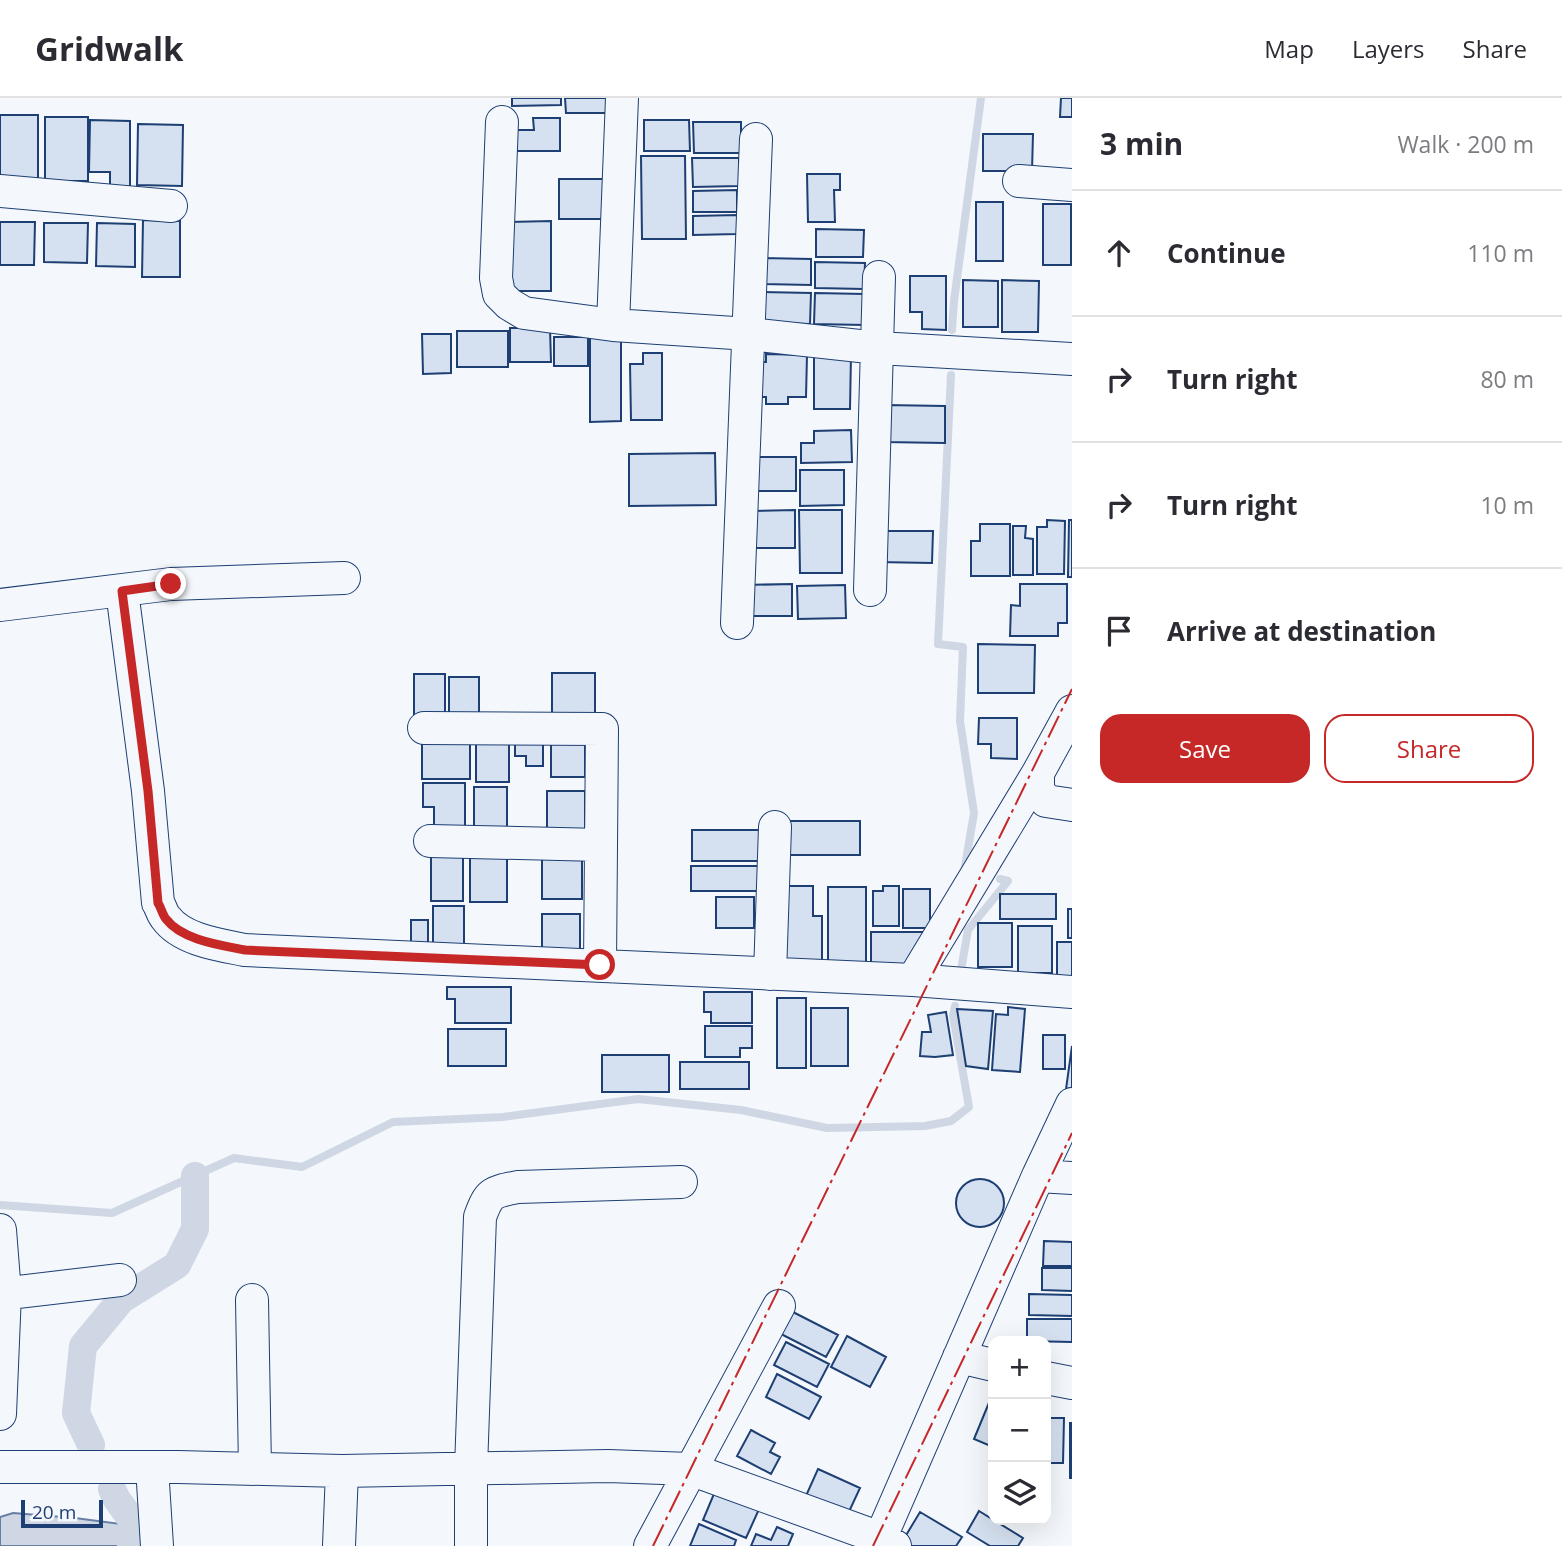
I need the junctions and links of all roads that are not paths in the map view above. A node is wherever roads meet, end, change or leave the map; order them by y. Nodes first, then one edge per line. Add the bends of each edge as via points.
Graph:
1 (622, 98) edge
2 (502, 122) dead end
3 (756, 139) dead end
4 (1019, 181) dead end
5 (1072, 185) edge
6 (0, 191) edge
7 (171, 206) dead end
8 (879, 277) dead end
9 (613, 325) junction
10 (749, 334) junction
11 (878, 348) junction
12 (1072, 359) edge
13 (344, 579) dead end
14 (870, 590) dead end
15 (122, 591) junction
16 (0, 605) edge
17 (737, 623) dead end
18 (1072, 711) edge
19 (424, 728) dead end
20 (1038, 773) junction
21 (1072, 805) edge
22 (775, 827) dead end
23 (430, 841) dead end
24 (601, 845) junction
25 (600, 965) junction
26 (770, 974) junction
27 (913, 981) junction
28 (1072, 992) edge
29 (1072, 1104) edge
30 (1038, 1176) junction
31 (1072, 1178) edge
32 (681, 1182) dead end
33 (0, 1230) edge
34 (120, 1280) dead end
35 (3, 1293) edge
36 (252, 1300) dead end
37 (779, 1306) dead end
38 (959, 1357) junction
39 (988, 1365) edge
40 (1051, 1379) edge
41 (1072, 1383) edge
42 (0, 1414) edge
43 (0, 1467) edge
44 (152, 1467) junction
45 (255, 1468) junction
46 (471, 1468) junction
47 (690, 1469) junction
48 (342, 1471) junction
49 (884, 1543) edge
50 (156, 1546) edge
51 (339, 1546) edge
52 (471, 1546) edge
53 (650, 1546) edge

1 - 9 street
2 - 9 street via 499,294 524,313
3 - 10 street
4 - 5 street
6 - 7 street
8 - 11 street
9 - 10 street
10 - 11 street
10 - 17 street
11 - 12 street
11 - 14 street
13 - 15 street via 171,584
15 - 16 street
15 - 25 street via 158,903 166,919 180,930 207,943 245,950
18 - 20 street
19 - 24 street via 602,729
20 - 21 street via 1038,790 1046,801
20 - 27 street
22 - 26 street
23 - 24 street
24 - 25 street
25 - 26 street
26 - 27 street
27 - 28 street
29 - 30 street
30 - 31 street
30 - 38 street
32 - 46 street via 517,1187 497,1191 486,1200 480,1217
33 - 35 street
34 - 35 street
35 - 42 street
36 - 45 street
37 - 47 street
38 - 39 street
38 - 49 street
40 - 41 street
43 - 44 street
44 - 45 street
44 - 50 street
45 - 48 street
46 - 47 street
46 - 48 street
46 - 52 street
47 - 49 street
47 - 53 street
48 - 51 street

